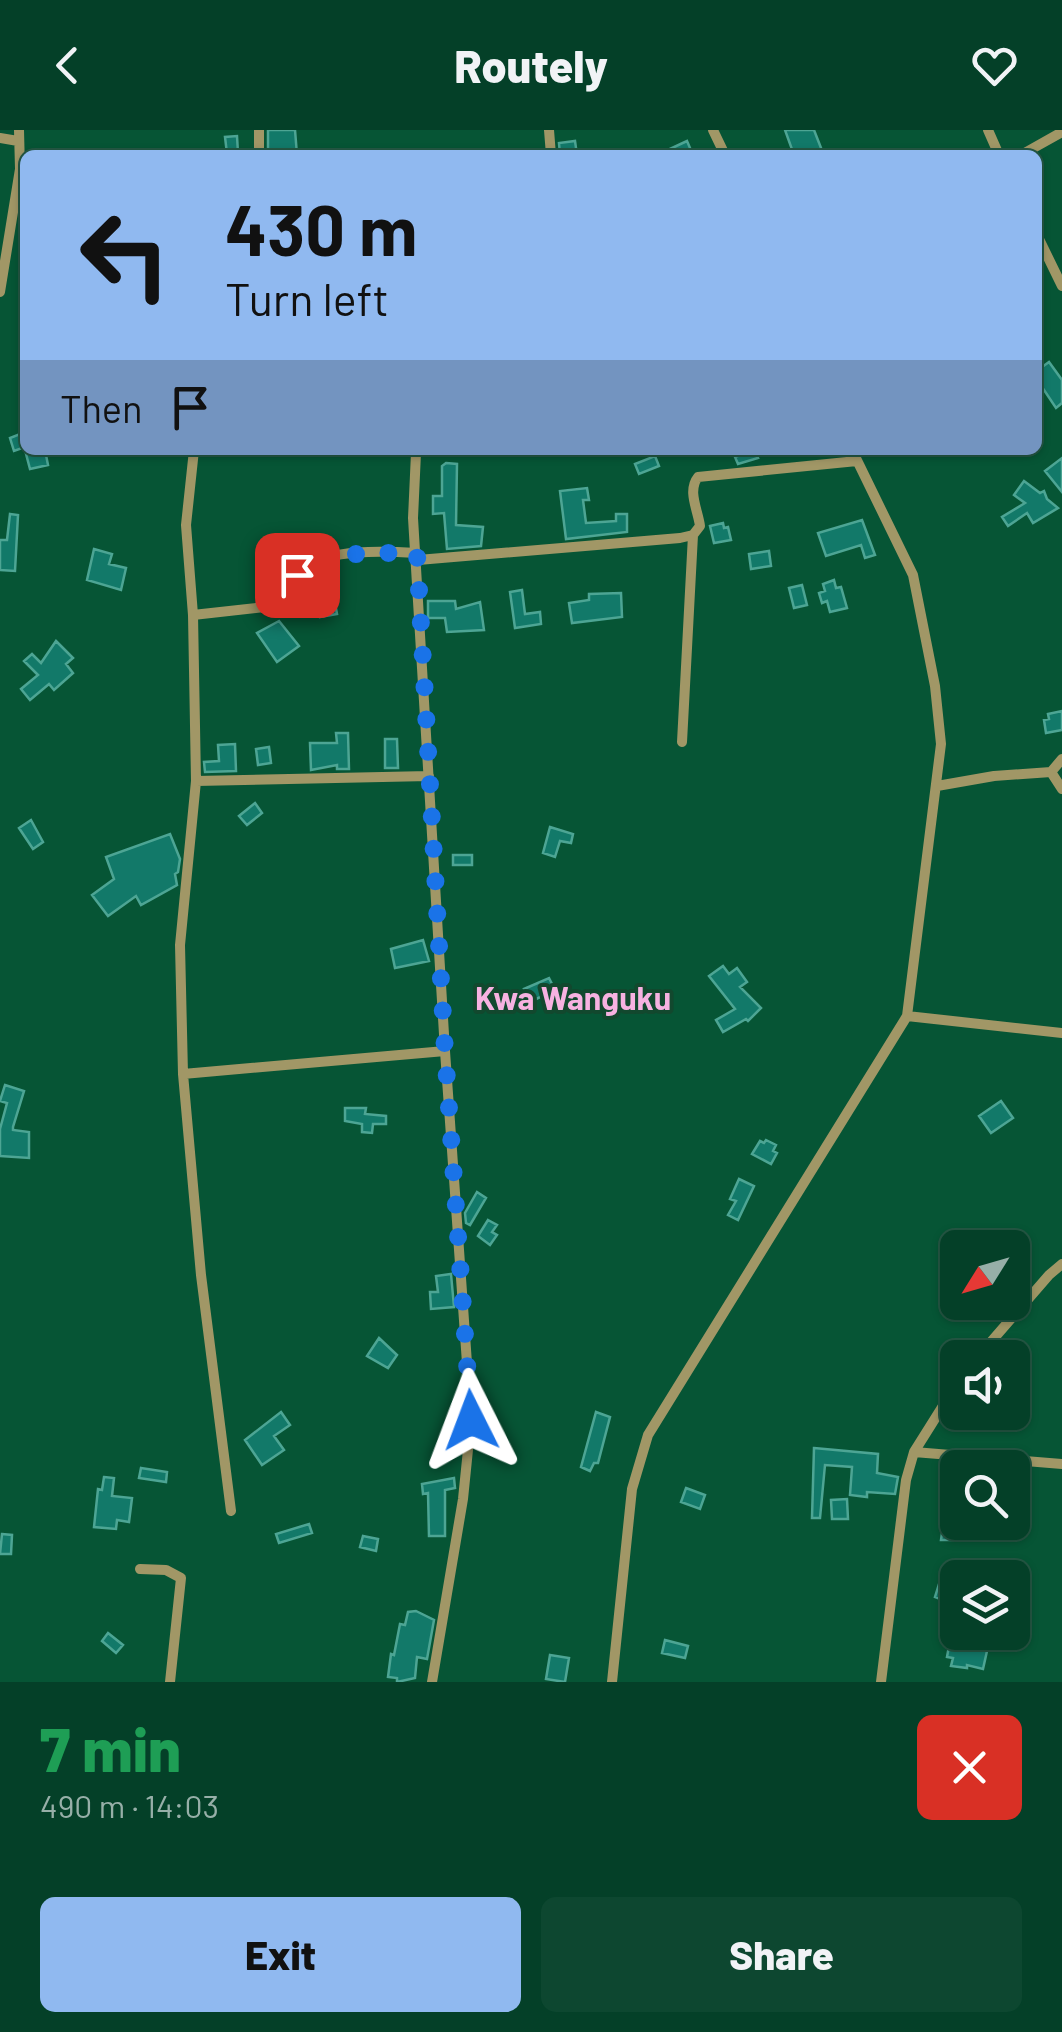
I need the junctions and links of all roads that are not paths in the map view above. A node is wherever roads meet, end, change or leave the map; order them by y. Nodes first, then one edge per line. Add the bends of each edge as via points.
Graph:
1 (1062, 132) edge
2 (19, 135) edge
3 (0, 138) edge
4 (1030, 150) edge
5 (20, 180) edge
6 (1042, 245) edge
7 (1062, 286) edge
8 (0, 292) edge
9 (193, 455) edge
10 (416, 455) edge
11 (854, 455) edge
12 (693, 535) junction
13 (418, 557) junction
14 (194, 615) junction
15 (682, 742) dead end
16 (1062, 759) edge
17 (1051, 772) junction
18 (429, 776) junction
19 (196, 781) junction
20 (937, 786) junction
21 (1062, 789) edge
22 (907, 1016) junction
23 (1062, 1033) edge
24 (445, 1051) junction
25 (182, 1074) junction
26 (1062, 1264) edge
27 (992, 1340) edge
28 (940, 1411) edge
29 (914, 1452) junction
30 (1062, 1464) edge
31 (232, 1511) dead end
32 (140, 1568) dead end
33 (170, 1682) edge
34 (432, 1682) edge
35 (612, 1682) edge
36 (882, 1682) edge

1 - 4 street
2 - 3 street
5 - 8 street
6 - 7 street
9 - 14 street via 186,525
10 - 13 street
11 - 12 street via 698,477 692,491 700,526
11 - 20 street via 913,574 942,744
12 - 13 street
12 - 15 street
13 - 14 street via 358,554 312,562 301,567 291,604
13 - 18 street
14 - 19 street
16 - 17 street
17 - 20 street
17 - 21 street
18 - 19 street
18 - 24 street
19 - 25 street via 180,944
20 - 22 street
22 - 23 street
22 - 35 street via 648,1435 632,1489
24 - 25 street
24 - 34 street via 471,1420
25 - 31 street
26 - 27 street
28 - 29 street
29 - 30 street
29 - 36 street
32 - 33 street via 181,1578

